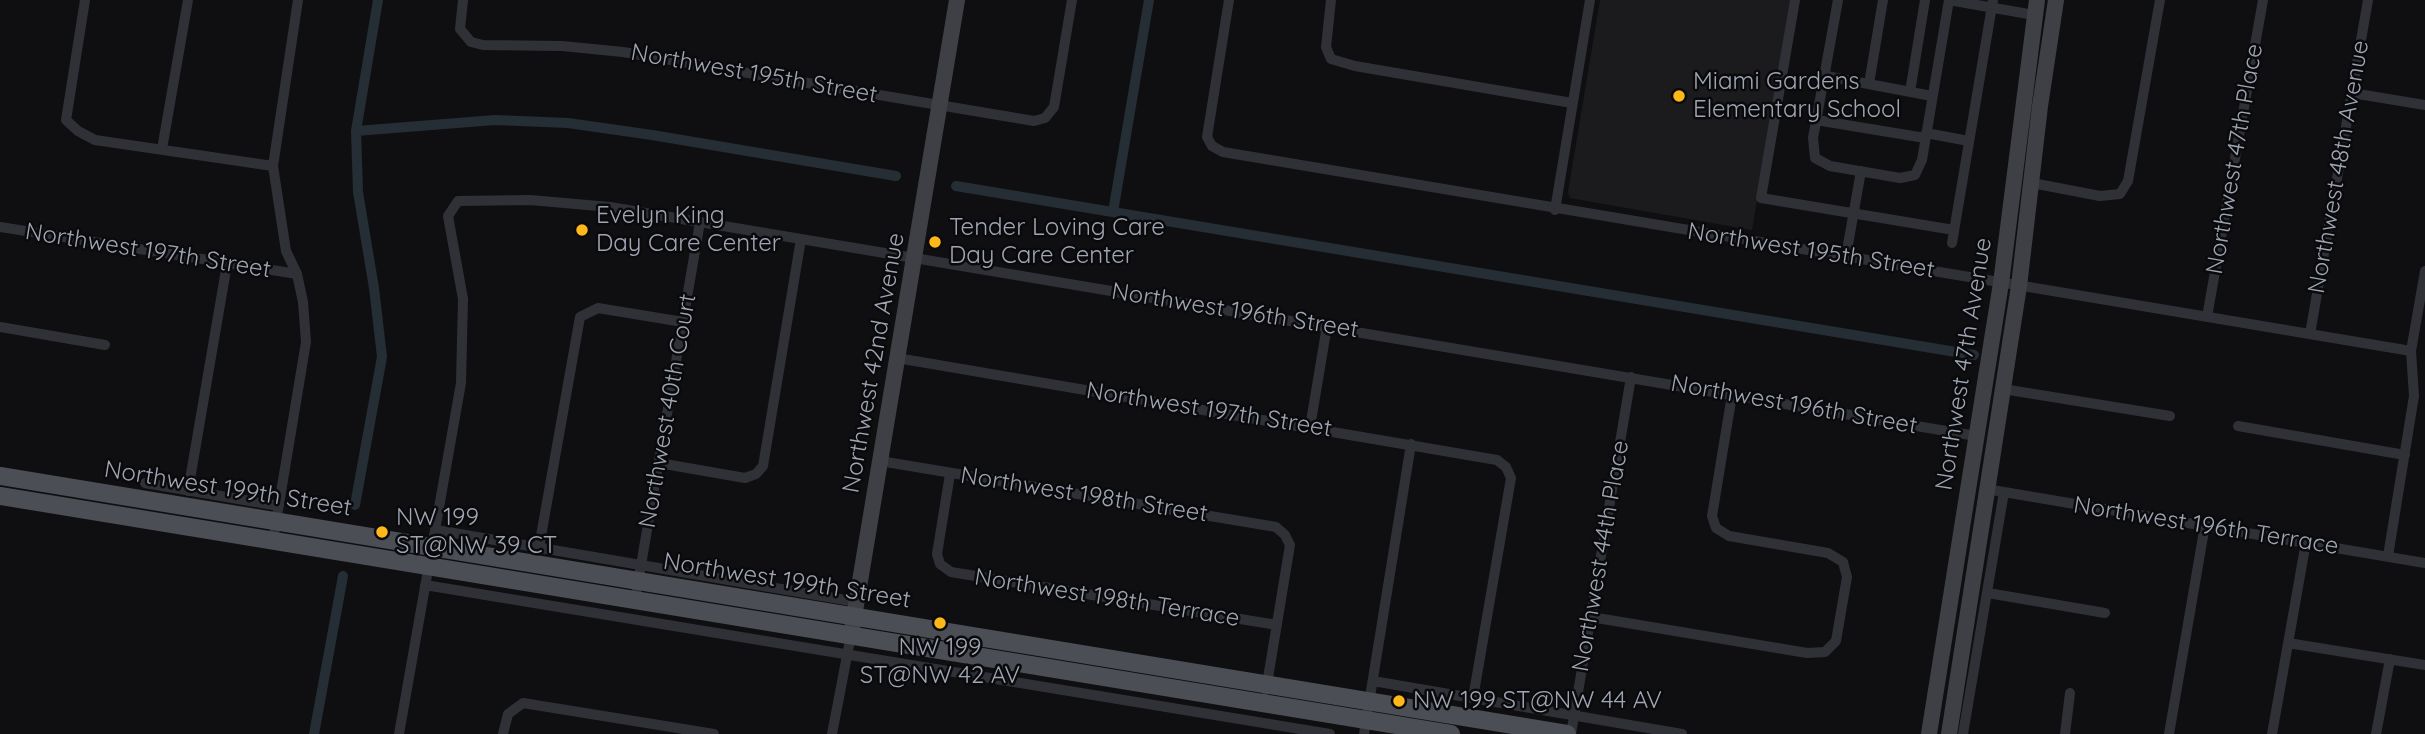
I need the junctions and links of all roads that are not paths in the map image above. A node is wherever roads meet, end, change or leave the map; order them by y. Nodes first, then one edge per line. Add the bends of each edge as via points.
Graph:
1 (85, 0) edge
2 (188, 0) edge
3 (298, 0) edge
4 (463, 0) edge
5 (957, 0) edge
6 (1072, 0) edge
7 (1229, 0) edge
8 (1331, 0) edge
9 (1590, 0) edge
10 (1795, 0) edge
11 (1839, 0) edge
12 (1883, 0) edge
13 (1925, 0) edge
14 (1949, 0) edge
15 (2056, 0) edge
16 (2160, 0) edge
17 (2263, 0) edge
18 (2368, 0) edge
19 (1992, 4) edge
20 (2036, 8) edge
21 (2049, 45) junction
22 (1826, 76) junction
23 (1869, 84) junction
24 (1910, 92) junction
25 (2351, 93) junction
26 (1932, 96) junction
27 (1572, 103) junction
28 (939, 105) junction
29 (2425, 105) edge
30 (1817, 118) junction
31 (1926, 136) junction
32 (1969, 141) junction
33 (162, 149) junction
34 (273, 166) junction
35 (1861, 171) junction
36 (2032, 183) junction
37 (1555, 210) junction
38 (1854, 213) junction
39 (699, 222) junction
40 (0, 227) edge
41 (1954, 230) junction
42 (802, 239) junction
43 (1952, 243) dead end
44 (1846, 256) junction
45 (915, 258) junction
46 (226, 264) junction
47 (2425, 271) edge
48 (297, 274) junction
49 (2001, 283) junction
50 (2020, 286) junction
51 (2207, 317) junction
52 (683, 322) junction
53 (1327, 326) junction
54 (0, 327) edge
55 (2310, 334) junction
56 (105, 345) dead end
57 (2411, 351) junction
58 (898, 358) junction
59 (1631, 377) junction
60 (2003, 388) junction
61 (1732, 395) junction
62 (2170, 416) dead end
63 (2238, 426) dead end
64 (1310, 427) junction
65 (1976, 436) junction
66 (1411, 444) junction
67 (2405, 455) junction
68 (880, 461) junction
69 (659, 463) junction
70 (1971, 467) junction
71 (950, 474) junction
72 (0, 476) edge
73 (145, 483) dead end
74 (1986, 489) junction
75 (188, 491) junction
76 (2004, 492) junction
77 (0, 496) edge
78 (133, 498) junction
79 (278, 513) junction
80 (130, 517) junction
81 (2204, 525) junction
82 (273, 540) junction
83 (2306, 542) junction
84 (539, 547) junction
85 (432, 548) junction
86 (2388, 556) junction
87 (2425, 563) edge
88 (640, 573) junction
89 (425, 585) junction
90 (1987, 593) junction
91 (635, 600) junction
92 (856, 609) junction
93 (2105, 613) dead end
94 (1591, 617) junction
95 (1277, 625) junction
96 (851, 635) junction
97 (2288, 643) junction
98 (848, 654) junction
99 (2390, 659) junction
100 (2425, 665) edge
101 (1373, 681) junction
102 (2070, 693) dead end
103 (1265, 694) junction
104 (1473, 698) junction
105 (1370, 702) junction
106 (1573, 717) junction
107 (1365, 727) edge
108 (1293, 731) edge
109 (399, 734) edge
110 (503, 734) edge
111 (715, 734) edge
112 (832, 734) edge
113 (1330, 734) edge
114 (1451, 734) edge
115 (1569, 734) edge
116 (1682, 734) edge
117 (1929, 734) edge
118 (1949, 734) edge
119 (1964, 734) edge
120 (2065, 734) edge
121 (2169, 734) edge
122 (2272, 734) edge
123 (2376, 734) edge

1 - 33 street via 66,120 94,140
2 - 33 street
3 - 34 street
4 - 28 street, Northwest 195th Street via 459,21 464,36 483,45 623,52
5 - 28 main road, Northwest 42nd Avenue
6 - 28 street, Northwest 195th Street via 1054,107 1045,118 1034,121
7 - 37 street, Northwest 195th Street via 1207,137 1212,146 1223,152
8 - 27 street via 1326,47 1331,59
9 - 27 street
10 - 38 street via 1761,198
11 - 22 street
12 - 23 street
13 - 24 street
14 - 19 street
14 - 26 street
15 - 21 main road, Northwest 47th Avenue
16 - 36 street via 2129,181 2120,194 2100,196
17 - 51 street, Northwest 47th Place
18 - 25 street, Northwest 48th Avenue
19 - 20 street
19 - 32 street
20 - 21 main road
20 - 49 main road, Northwest 47th Avenue
21 - 36 main road, Northwest 47th Avenue
22 - 23 street
22 - 30 street
23 - 24 street
24 - 26 street
25 - 29 street
25 - 55 street, Northwest 48th Avenue
26 - 31 street
27 - 37 street
28 - 45 main road, Northwest 42nd Avenue
30 - 31 street
30 - 35 street via 1815,158 1829,166
31 - 32 street
31 - 35 street via 1915,175 1900,178
32 - 41 street
33 - 34 street
34 - 48 street via 286,251
35 - 38 street
36 - 50 main road, Northwest 47th Avenue
37 - 44 street, Northwest 195th Street
38 - 41 street
38 - 44 street
39 - 42 street, Northwest 196th Street
39 - 52 street, Northwest 40th Court
39 - 85 street, Northwest 196th Street via 530,200 470,199 452,206 448,226 463,299 464,344
40 - 46 street, Northwest 197th Street
41 - 43 street
42 - 45 street, Northwest 196th Street
42 - 69 street via 763,466 745,478
44 - 49 street, Northwest 195th Street
45 - 53 street, Northwest 196th Street
45 - 58 main road, Northwest 42nd Avenue
46 - 48 street, Northwest 197th Street
46 - 75 street
47 - 57 street
48 - 79 street via 306,342
49 - 50 street, Northwest 195th Street
49 - 65 main road, Northwest 47th Avenue
50 - 51 street, Northwest 195th Street
50 - 60 main road, Northwest 47th Avenue
51 - 55 street, Northwest 195th Street
52 - 69 street, Northwest 40th Court
52 - 84 street via 598,308 587,312 576,326
53 - 59 street, Northwest 196th Street
53 - 64 street
54 - 56 street
55 - 57 street, Northwest 195th Street
57 - 67 street via 2414,396
58 - 64 street, Northwest 197th Street
58 - 68 main road, Northwest 42nd Avenue
59 - 61 street, Northwest 196th Street
59 - 94 street, Northwest 44th Place
60 - 62 street
60 - 74 main road, Northwest 47th Avenue
61 - 65 street, Northwest 196th Street
61 - 94 street via 1712,516 1716,528 1729,537 1828,554 1843,562 1847,577 1836,641 1825,652 1807,653
63 - 67 street
64 - 66 street, Northwest 197th Street
65 - 70 main road, Northwest 47th Avenue
66 - 101 street
66 - 104 street, Northwest 197th Street via 1497,460 1511,478
67 - 86 street
68 - 71 street, Northwest 198th Street
68 - 92 main road, Northwest 42nd Avenue
69 - 88 street, Northwest 40th Court
70 - 74 main road via 1977,484
70 - 117 main road, Northwest 47th Avenue
71 - 95 street, Northwest 198th Street via 1276,527 1290,545
71 - 95 street, Northwest 198th Terrace via 937,554 940,564 951,572
72 - 78 main road, Northwest 199th Street
73 - 75 street
74 - 76 street, Northwest 196th Terrace
74 - 118 main road, Northwest 47th Avenue
75 - 79 street
76 - 81 street, Northwest 196th Terrace
76 - 90 street
77 - 80 main road, Northwest 199th Street
78 - 79 main road, Northwest 199th Street
78 - 80 main road
79 - 82 street
79 - 85 main road, Northwest 199th Street
80 - 82 main road, Northwest 199th Street
81 - 83 street, Northwest 196th Terrace
81 - 121 street
82 - 85 main road, Northwest 199th Street
83 - 86 street, Northwest 196th Terrace
83 - 97 street
84 - 85 street
84 - 88 street
85 - 88 main road, Northwest 199th Street
85 - 89 street
85 - 91 main road, Northwest 199th Street
86 - 87 street, Northwest 196th Terrace
88 - 91 street, Northwest 40th Court
88 - 92 main road, Northwest 199th Street
89 - 98 street
89 - 109 street
90 - 93 street
90 - 119 street
91 - 96 main road, Northwest 199th Street
92 - 96 main road, Northwest 42nd Avenue
92 - 103 main road, Northwest 199th Street
94 - 106 street, Northwest 44th Place
95 - 103 street
96 - 98 street, Northwest 42nd Avenue
96 - 103 main road, Northwest 199th Street
97 - 99 street
97 - 122 street
98 - 108 street
98 - 112 street, Northwest 42nd Avenue
99 - 100 street
99 - 123 street
101 - 104 street
101 - 105 street
102 - 120 street
103 - 105 main road, Northwest 199th Street
103 - 107 main road, Northwest 199th Street
104 - 106 street
105 - 107 street
105 - 115 main road, Northwest 199th Street
106 - 115 street, Northwest 44th Place
106 - 116 street
107 - 114 main road, Northwest 199th Street
108 - 113 street
110 - 111 street via 508,714 523,703

